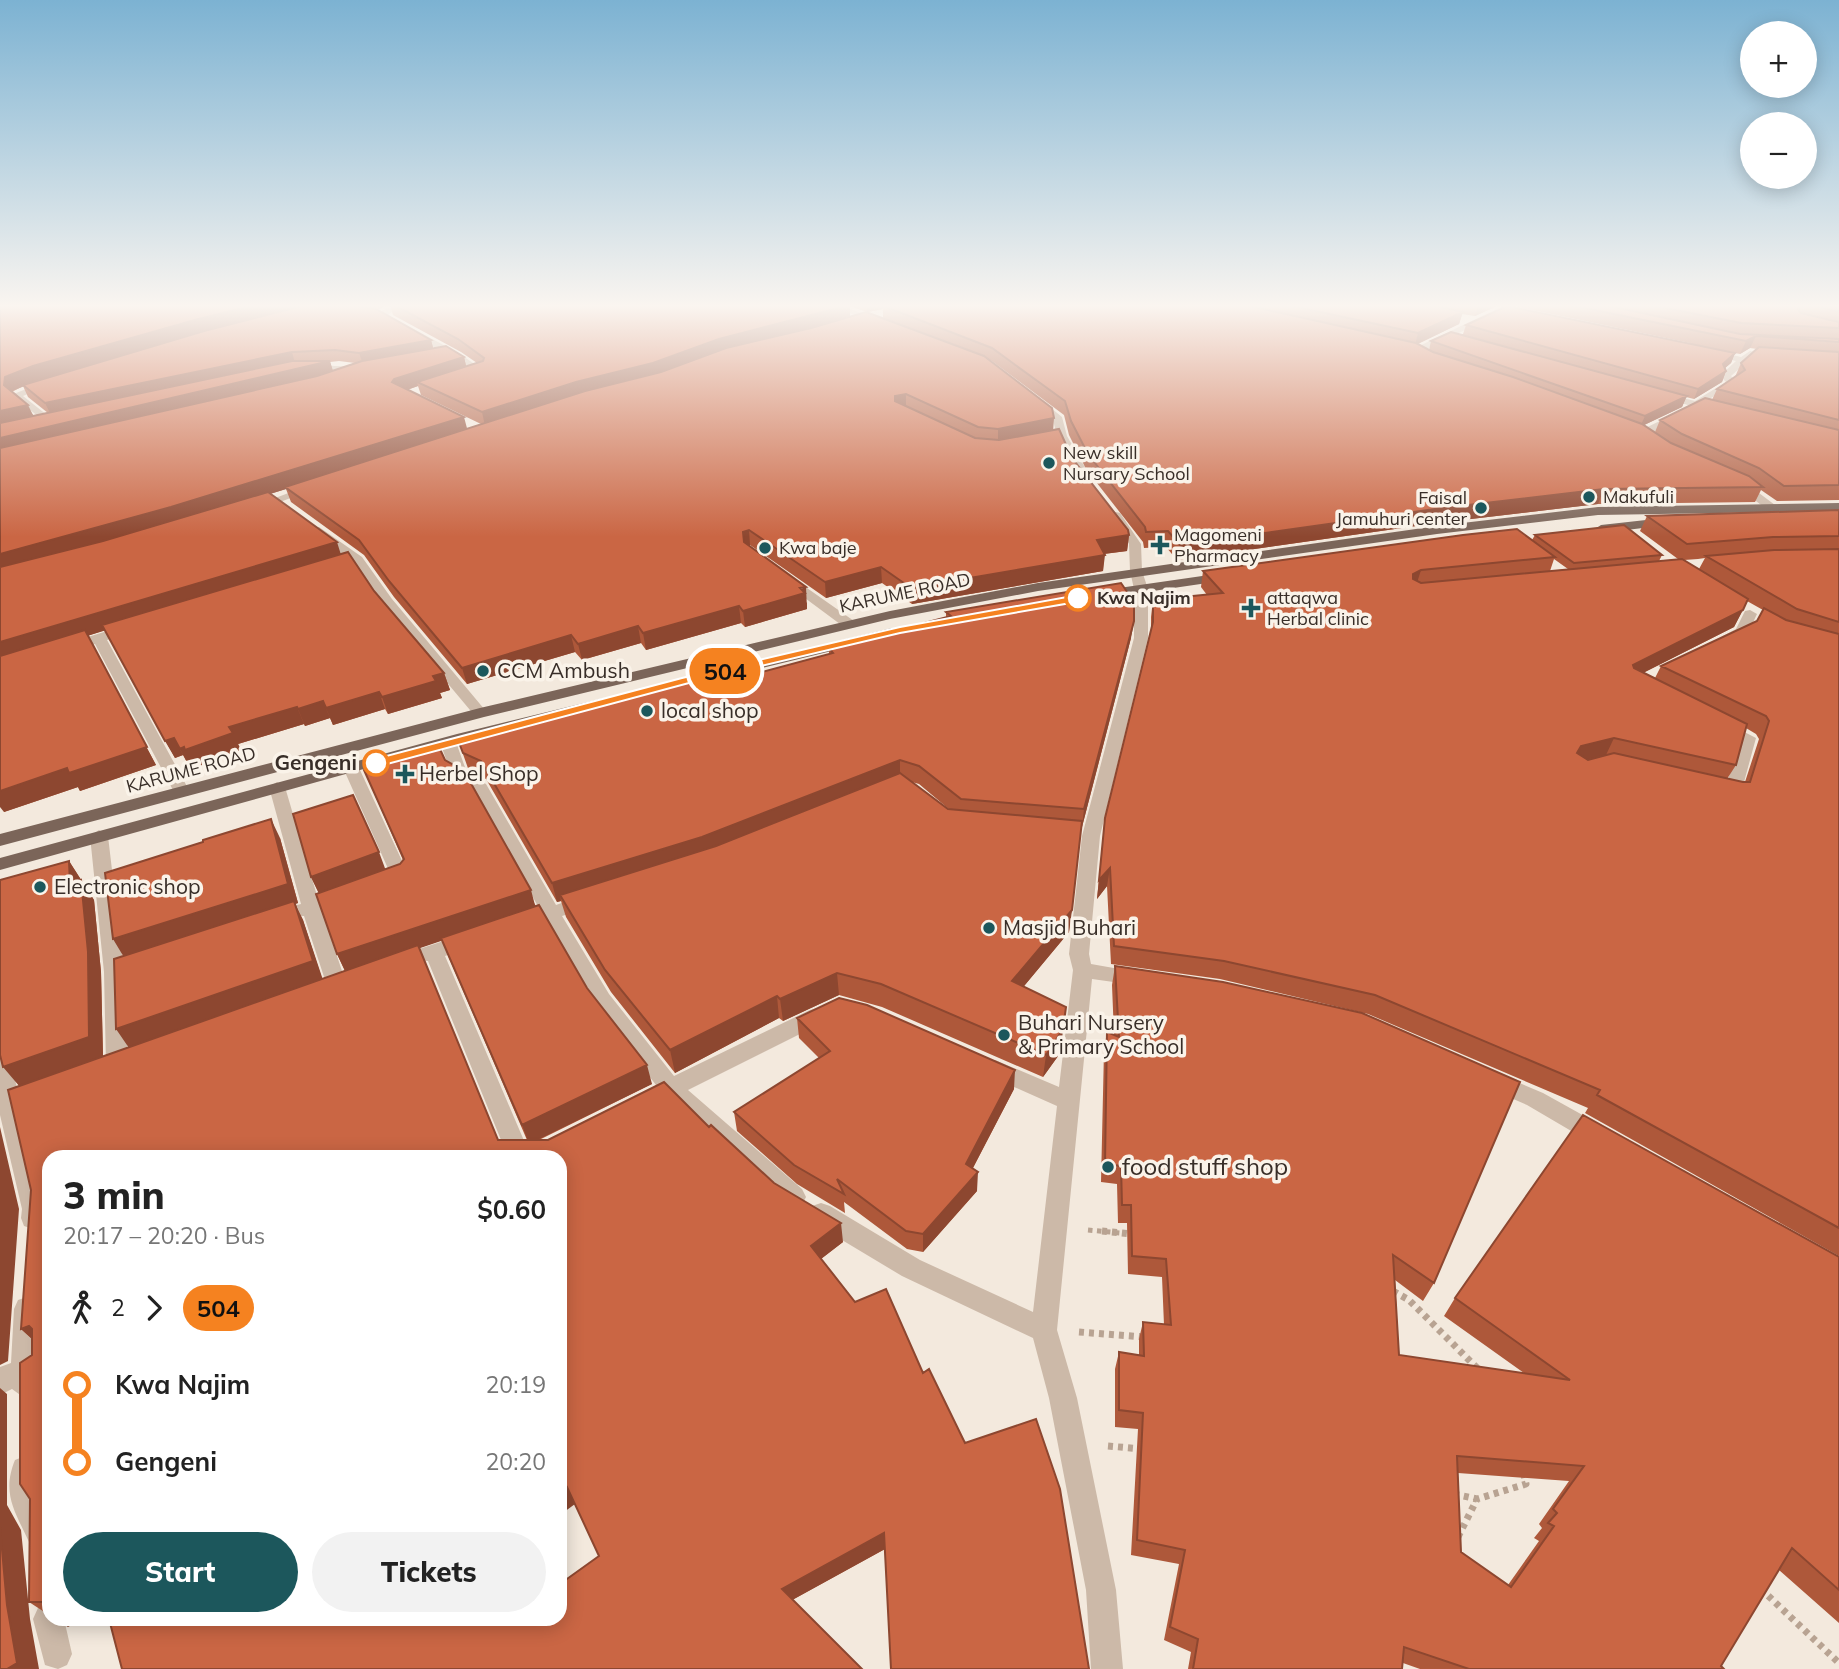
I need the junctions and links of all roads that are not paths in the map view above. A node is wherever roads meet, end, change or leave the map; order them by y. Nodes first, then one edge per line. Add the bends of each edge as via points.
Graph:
1 (53, 382) edge
2 (1732, 382) edge
3 (1651, 391) edge
4 (1027, 395) edge
5 (1698, 406) junction
6 (1731, 414) edge
7 (32, 425) edge
8 (1640, 435) edge
9 (1062, 436) junction
10 (1049, 439) edge
11 (1725, 477) edge
12 (326, 484) edge
13 (1095, 491) edge
14 (276, 504) edge
15 (1839, 507) edge
16 (1110, 508) edge
17 (1773, 508) junction
18 (1839, 519) edge
19 (304, 520) edge
20 (1623, 526) junction
21 (1583, 531) edge
22 (1644, 543) edge
23 (359, 560) junction
24 (773, 568) edge
25 (313, 573) edge
26 (1237, 575) edge
27 (1138, 580) junction
28 (1092, 596) edge
29 (1750, 614) dead end
30 (849, 624) junction
31 (139, 625) edge
32 (913, 628) edge
33 (99, 638) junction
34 (1719, 644) edge
35 (62, 650) edge
36 (480, 713) junction
37 (1708, 719) edge
38 (448, 742) junction
39 (352, 770) junction
40 (277, 787) junction
41 (1708, 787) edge
42 (182, 792) junction
43 (99, 836) junction
44 (0, 840) edge
45 (0, 864) edge
46 (601, 897) edge
47 (311, 908) junction
48 (551, 913) junction
49 (285, 916) edge
50 (435, 952) junction
51 (399, 964) edge
52 (1083, 970) junction
53 (362, 977) edge
54 (1151, 980) edge
55 (337, 986) junction
56 (313, 995) edge
57 (838, 1006) edge
58 (141, 1057) edge
59 (971, 1058) edge
60 (0, 1061) edge
61 (117, 1066) junction
62 (1472, 1071) edge
63 (93, 1074) edge
64 (57, 1086) edge
65 (671, 1088) junction
66 (648, 1100) edge
67 (1069, 1101) junction
68 (4, 1104) edge
69 (1616, 1145) edge
70 (517, 1150) edge
71 (31, 1249) edge
72 (28, 1290) edge
73 (1044, 1330) junction
74 (42, 1363) edge
75 (11, 1376) edge
76 (24, 1410) edge
77 (25, 1449) edge
78 (42, 1556) edge
79 (52, 1626) edge
80 (56, 1654) dead end
81 (1107, 1669) edge

1 - 7 street via 16,395 53,420
2 - 5 street via 1700,400
3 - 5 street
4 - 9 street via 1058,419
5 - 6 street
5 - 8 street
9 - 10 street
9 - 13 street
11 - 17 street via 1747,487
12 - 14 street
15 - 17 main road, KARUME ROAD
16 - 27 street via 1135,544
17 - 27 main road, KARUME ROAD via 1598,511
18 - 20 main road
19 - 23 street
20 - 21 main road
20 - 22 street
23 - 25 street
23 - 36 street via 387,602
24 - 30 street
26 - 27 main road
27 - 28 main road
27 - 30 main road, KARUME ROAD via 1024,589
27 - 52 street via 1141,638 1085,836 1079,954
29 - 34 street via 1742,632
30 - 36 main road, KARUME ROAD
31 - 33 street
32 - 38 main road
33 - 35 street
33 - 42 street
36 - 42 main road, KARUME ROAD
37 - 41 street via 1748,738 1733,793
38 - 39 main road
38 - 48 street via 460,776 478,784
39 - 40 main road
39 - 47 street via 400,876
40 - 43 main road
40 - 47 street
42 - 44 main road, KARUME ROAD
43 - 45 main road
43 - 61 street via 120,970
46 - 48 street
47 - 49 street
47 - 55 street
48 - 50 street
48 - 65 street via 603,1000
50 - 51 street
50 - 70 street
52 - 54 street
52 - 67 street
53 - 55 street
55 - 56 street
57 - 65 street
58 - 61 street
59 - 67 street
60 - 68 street
61 - 63 street
62 - 69 street via 1535,1099
64 - 68 street
65 - 66 street
65 - 73 street via 787,1193 911,1268
67 - 73 street
68 - 71 street via 34,1209
72 - 75 street
73 - 81 street via 1063,1398 1101,1590
74 - 75 street
75 - 76 street
77 - 78 street via 25,1506 38,1524
79 - 80 street

